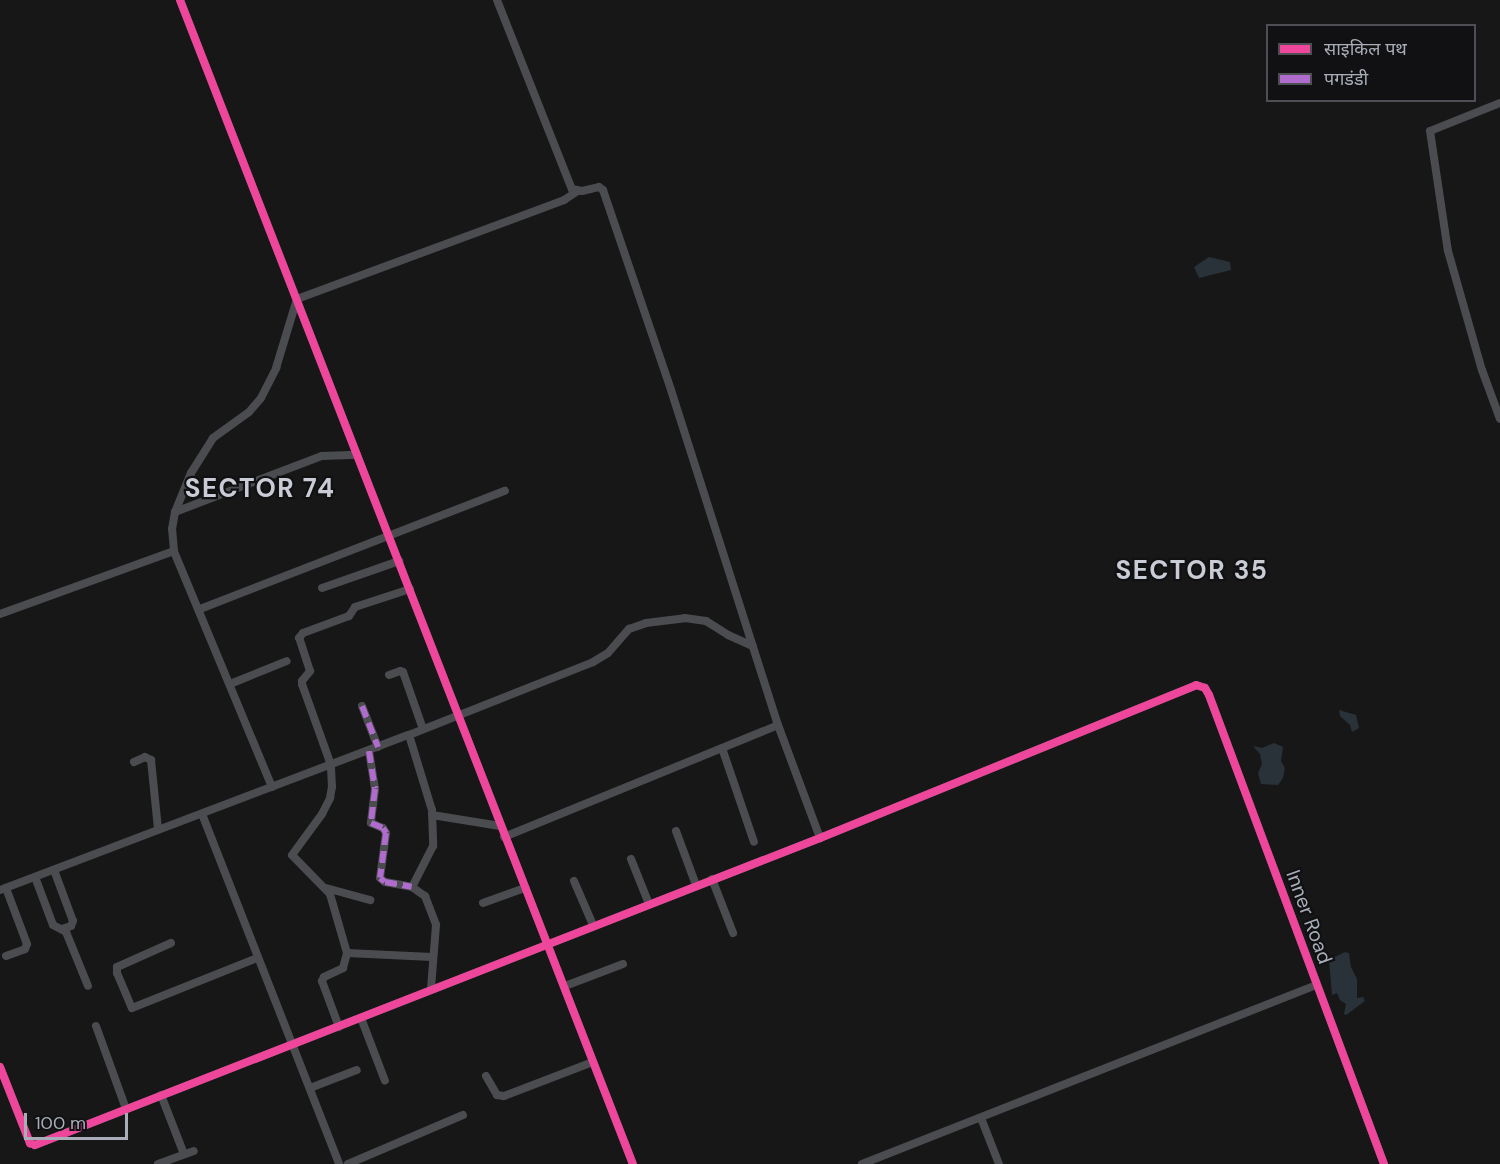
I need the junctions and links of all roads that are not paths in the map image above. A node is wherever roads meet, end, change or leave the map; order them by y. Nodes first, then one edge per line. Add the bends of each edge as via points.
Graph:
1 (180, 0) edge
2 (497, 0) edge
3 (1500, 103) edge
4 (578, 191) junction
5 (297, 299) junction
6 (1500, 419) edge
7 (357, 455) junction
8 (505, 491) dead end
9 (175, 512) junction
10 (391, 537) junction
11 (174, 551) junction
12 (399, 561) junction
13 (322, 588) dead end
14 (410, 589) junction
15 (200, 609) junction
16 (0, 614) edge
17 (753, 646) junction
18 (287, 661) dead end
19 (389, 675) dead end
20 (230, 684) junction
21 (362, 706) dead end
22 (459, 714) junction
23 (778, 725) junction
24 (423, 729) junction
25 (409, 735) junction
26 (378, 747) junction
27 (722, 748) junction
28 (369, 751) junction
29 (134, 762) dead end
30 (331, 765) junction
31 (272, 787) junction
32 (202, 814) junction
33 (432, 815) junction
34 (500, 826) junction
35 (158, 829) junction
36 (676, 831) dead end
37 (504, 837) junction
38 (820, 838) junction
39 (754, 842) dead end
40 (631, 859) dead end
41 (54, 870) junction
42 (35, 877) junction
43 (712, 879) junction
44 (574, 881) dead end
45 (696, 885) junction
46 (412, 887) junction
47 (326, 888) junction
48 (525, 888) junction
49 (3, 889) edge
50 (370, 900) dead end
51 (483, 903) dead end
52 (649, 904) junction
53 (593, 925) junction
54 (62, 929) junction
55 (733, 933) dead end
56 (171, 943) dead end
57 (549, 943) junction
58 (347, 953) junction
59 (6, 956) dead end
60 (432, 957) junction
61 (257, 958) junction
62 (623, 964) dead end
63 (1316, 985) junction
64 (88, 986) dead end
65 (565, 986) junction
66 (431, 989) junction
67 (361, 1017) junction
68 (96, 1026) dead end
69 (339, 1027) junction
70 (293, 1045) junction
71 (593, 1062) junction
72 (0, 1067) edge
73 (357, 1070) dead end
74 (486, 1076) dead end
75 (385, 1081) dead end
76 (310, 1088) junction
77 (161, 1095) junction
78 (126, 1109) junction
79 (463, 1115) dead end
80 (981, 1118) junction
81 (194, 1151) dead end
82 (184, 1154) junction
83 (158, 1164) edge
84 (339, 1164) edge
85 (348, 1164) edge
86 (633, 1164) edge
87 (862, 1164) edge
88 (999, 1164) edge
89 (1384, 1164) edge

1 - 5 street
2 - 4 street via 568,181
3 - 6 street via 1430,131 1448,251
4 - 5 street via 564,200
4 - 17 street via 596,187 603,190
5 - 7 street
5 - 9 street via 276,368 261,398 249,412 213,438 190,473
7 - 9 street via 322,456
7 - 10 street
8 - 10 street
9 - 11 street
10 - 12 street
10 - 15 street
11 - 15 street
11 - 16 street
12 - 13 street
12 - 14 street
14 - 22 street
14 - 30 street via 355,607 350,616 303,633 299,638 310,672 302,684
15 - 20 street
17 - 22 street via 706,621 685,618 646,623 629,629 608,653 593,662
17 - 23 street
18 - 20 street
19 - 24 street via 403,672
20 - 31 street
21 - 26 street
22 - 24 street
22 - 34 street
23 - 27 street
23 - 38 street
24 - 25 street
25 - 26 street
25 - 33 street
26 - 28 street
27 - 37 street
27 - 39 street
28 - 30 street
28 - 46 street via 375,789 371,823 386,833 380,878
29 - 35 street via 146,757 151,760
30 - 31 street
30 - 47 street via 330,798 292,855
31 - 32 street
32 - 35 street
32 - 61 street
33 - 34 street
33 - 46 street via 433,846
34 - 37 street
35 - 41 street
36 - 45 street
37 - 48 street
38 - 43 street
38 - 63 street, Inner Road via 1199,685 1209,695
40 - 52 street
41 - 42 street
41 - 54 street via 73,919 71,926
42 - 49 street
42 - 54 street via 53,925
43 - 45 street
43 - 55 street
44 - 53 street
45 - 52 street
46 - 60 street via 423,892 435,920
47 - 50 street
47 - 58 street
48 - 51 street
48 - 57 street
49 - 59 street via 27,944 25,949
52 - 53 street
53 - 57 street
54 - 64 street
56 - 61 street via 117,967 132,1008
57 - 65 street
57 - 66 street
58 - 60 street
58 - 69 street via 344,968 322,981
60 - 66 street
61 - 70 street
62 - 65 street
63 - 80 street
63 - 89 street, Inner Road
65 - 71 street
66 - 67 street
67 - 69 street
67 - 75 street
68 - 78 street
69 - 70 street
70 - 76 street
70 - 77 street
71 - 74 street via 504,1096 497,1095
71 - 86 street
72 - 78 street via 32,1145
73 - 76 street
76 - 84 street
77 - 78 street
77 - 82 street
79 - 85 street
80 - 87 street
80 - 88 street
81 - 82 street
82 - 83 street

